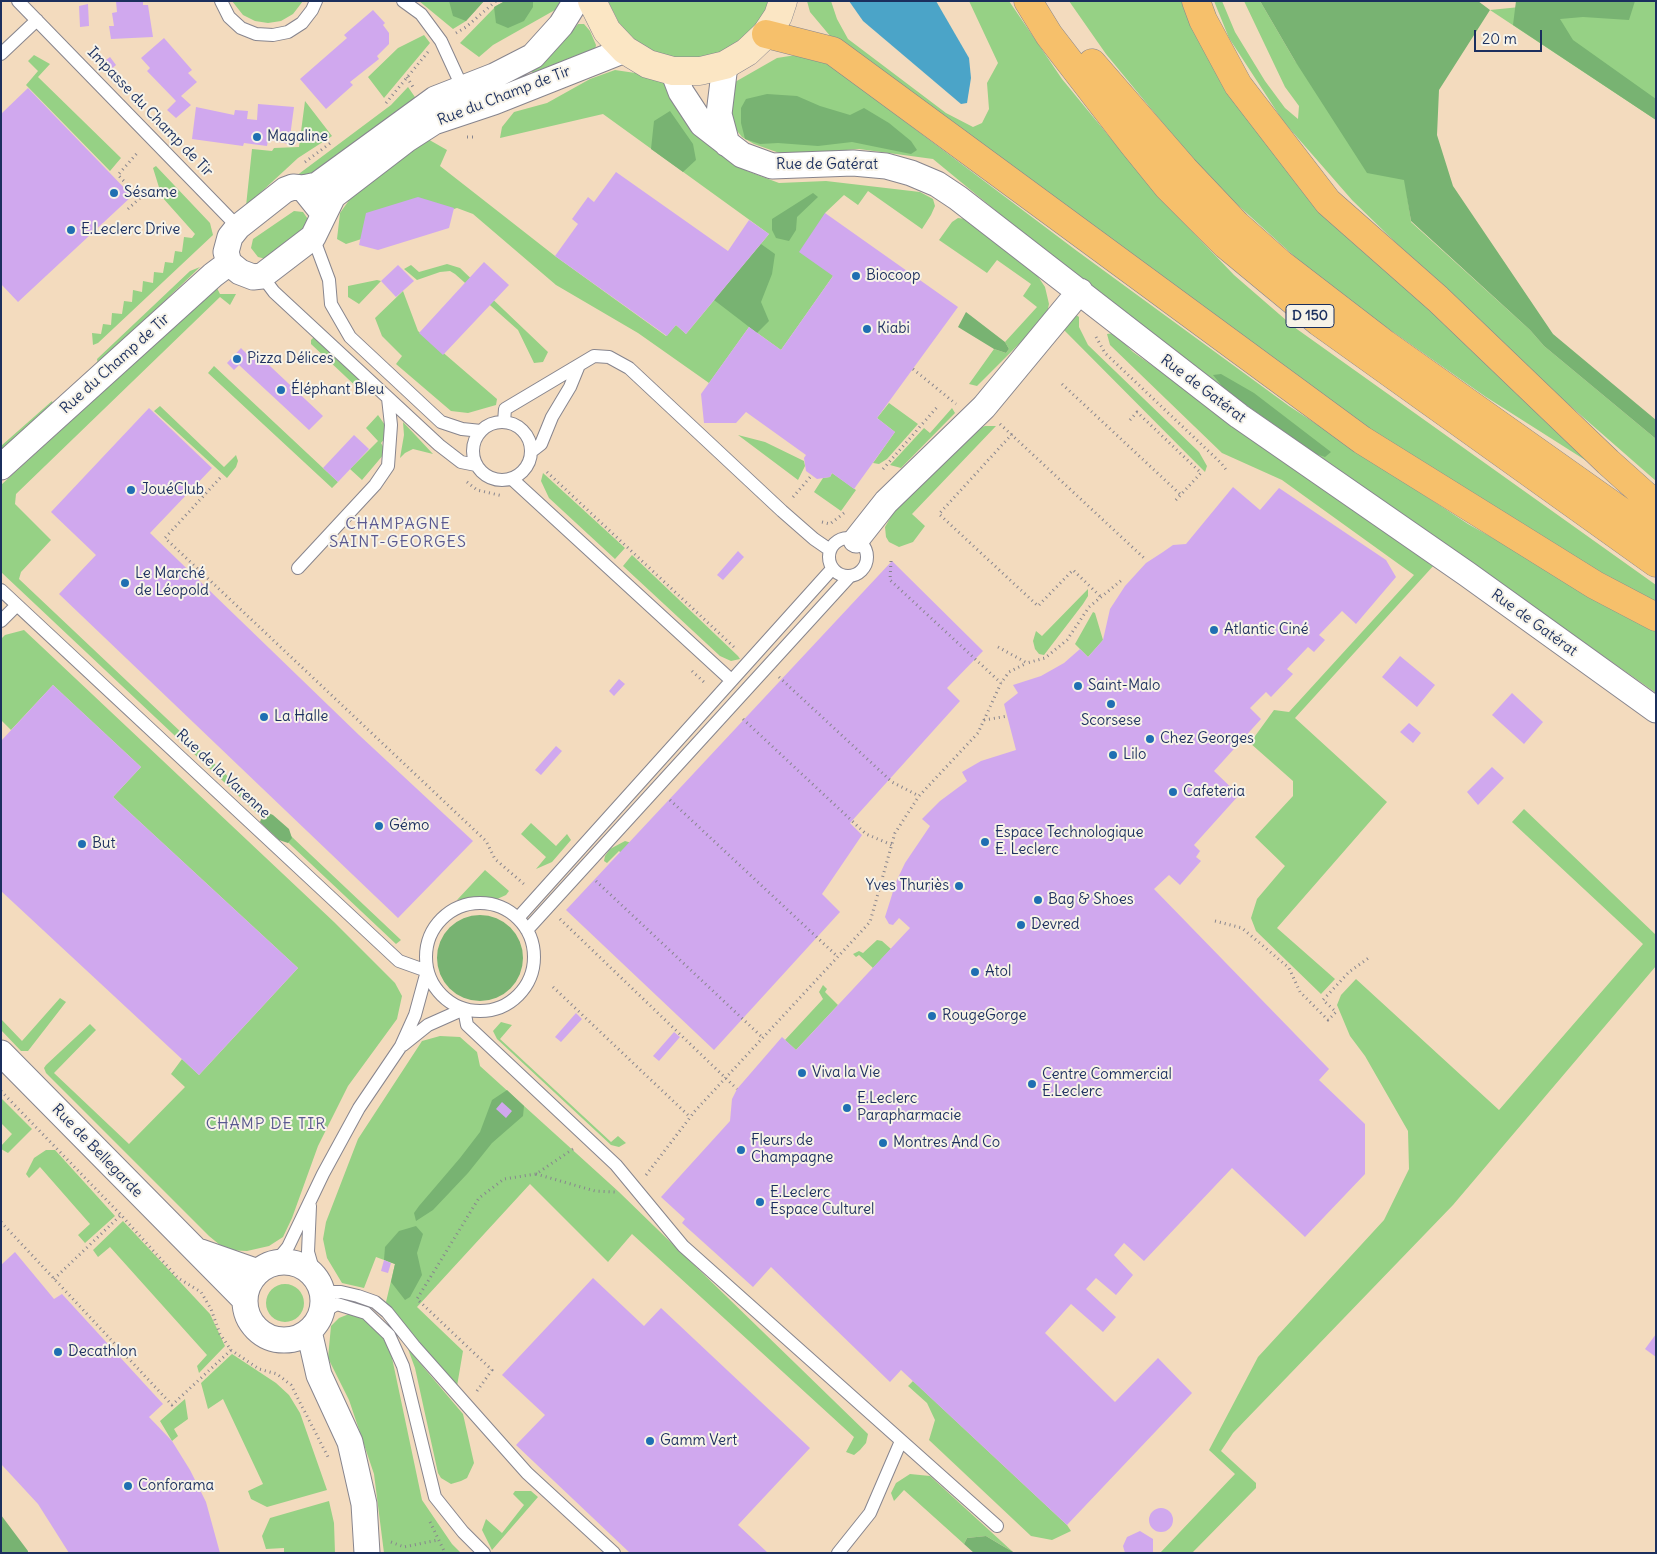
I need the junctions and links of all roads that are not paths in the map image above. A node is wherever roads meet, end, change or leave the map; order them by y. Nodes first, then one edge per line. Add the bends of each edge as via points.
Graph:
1 (18, 1) edge
2 (221, 1) edge
3 (316, 1) edge
4 (403, 1) edge
5 (576, 1) edge
6 (592, 1) edge
7 (783, 1) edge
8 (1028, 1) edge
9 (1047, 1) edge
10 (1196, 1) edge
11 (37, 20) junction
12 (766, 34) junction
13 (625, 50) junction
14 (1, 54) edge
15 (725, 65) junction
16 (673, 71) junction
17 (463, 99) junction
18 (727, 144) junction
19 (302, 177) junction
20 (323, 213) junction
21 (238, 227) junction
22 (313, 237) junction
23 (229, 263) junction
24 (262, 276) junction
25 (1080, 291) junction
26 (579, 365) junction
27 (388, 398) junction
28 (504, 422) junction
29 (481, 431) junction
30 (532, 451) junction
31 (476, 465) junction
32 (1, 467) edge
33 (512, 479) junction
34 (1656, 505) edge
35 (1656, 536) edge
36 (856, 540) junction
37 (830, 550) junction
38 (1656, 563) edge
39 (298, 568) dead end
40 (832, 569) junction
41 (850, 576) junction
42 (1, 590) edge
43 (17, 605) junction
44 (1656, 617) edge
45 (1, 621) edge
46 (731, 680) junction
47 (1656, 710) edge
48 (518, 918) junction
49 (527, 930) junction
50 (427, 971) junction
51 (464, 1009) junction
52 (401, 1046) junction
53 (1, 1053) edge
54 (310, 1204) junction
55 (193, 1249) junction
56 (266, 1267) junction
57 (244, 1299) junction
58 (312, 1311) junction
59 (901, 1441) junction
60 (997, 1526) dead end
61 (367, 1553) edge
62 (484, 1553) edge
63 (614, 1553) edge
64 (838, 1553) edge

1 - 11 lane, Impasse du Champ de Tir
2 - 3 lane via 229,17 241,28 273,36 302,23
4 - 17 lane via 421,14 441,41
5 - 17 street, Rue du Champ de Tir via 561,25 533,56 494,76
6 - 13 main road via 607,31
7 - 12 main road
8 - 38 main road, D 150 via 1049,35 1167,186 1226,245 1319,322
9 - 35 main road, D 150 via 1088,58 1184,169 1237,225 1281,264 1385,344
10 - 34 main road via 1238,85 1328,202 1438,299
11 - 14 lane
11 - 21 lane, Impasse du Champ de Tir
12 - 15 main road via 747,52
12 - 44 main road via 833,51 1362,440 1595,585
13 - 16 main road via 648,64
13 - 17 street, Rue du Champ de Tir via 494,102
15 - 16 main road via 700,71
15 - 18 street via 719,114
16 - 18 street, Rue de Gatérat via 692,112
17 - 19 street, Rue du Champ de Tir via 424,106 318,185
17 - 20 street, Rue du Champ de Tir via 332,196
18 - 25 street, Rue de Gatérat via 742,155 772,166 853,163 886,166 911,173 958,198
19 - 20 street
19 - 21 street, Rue du Champ de Tir
20 - 22 street, Rue du Champ de Tir
21 - 23 street via 226,243
22 - 24 street
22 - 29 lane via 329,280 332,304 350,337 441,422
23 - 24 street via 240,272 253,277
23 - 32 street, Rue du Champ de Tir
24 - 27 lane via 274,292
25 - 36 street via 972,420 886,502
25 - 47 street, Rue de Gatérat via 1238,416 1467,574
26 - 28 lane via 505,409
26 - 30 lane via 541,444
26 - 37 lane via 594,356 609,357 629,368 795,522
27 - 31 lane via 461,462
27 - 39 lane via 391,425 388,466 375,485
28 - 29 lane via 496,422
28 - 30 lane via 520,428
29 - 31 lane via 473,447
30 - 33 lane via 526,468
31 - 33 lane via 496,480
33 - 46 lane
36 - 37 lane via 844,538 833,544
36 - 41 lane via 865,549 867,562 860,572
37 - 40 lane
40 - 41 lane via 842,576
40 - 46 lane
41 - 49 lane
42 - 43 lane, Rue de la Varenne
43 - 45 lane
43 - 50 lane, Rue de la Varenne via 399,961
46 - 48 lane
48 - 49 lane
48 - 50 lane via 505,908 490,903 459,906 435,925 425,955
49 - 51 lane via 535,958 532,972 518,996 493,1010
50 - 51 lane via 435,988 448,1001
50 - 52 lane via 415,1015
51 - 52 lane via 428,1026
51 - 59 lane via 467,1025 616,1165 683,1246
52 - 54 lane via 360,1108
53 - 55 street, Rue de Bellegarde
54 - 56 lane via 288,1247
54 - 58 lane via 308,1252
55 - 56 street, Rue de Bellegarde
55 - 57 street, Rue de Bellegarde
56 - 57 street via 251,1279
56 - 58 street via 286,1262 308,1271
57 - 58 street via 245,1310 257,1330 277,1340
58 - 61 street via 319,1375 350,1442 364,1504
58 - 62 lane via 337,1304 366,1313 389,1335 403,1366 435,1497
58 - 63 lane via 341,1292 374,1302 387,1312 527,1473
59 - 60 lane
59 - 64 lane via 870,1513

